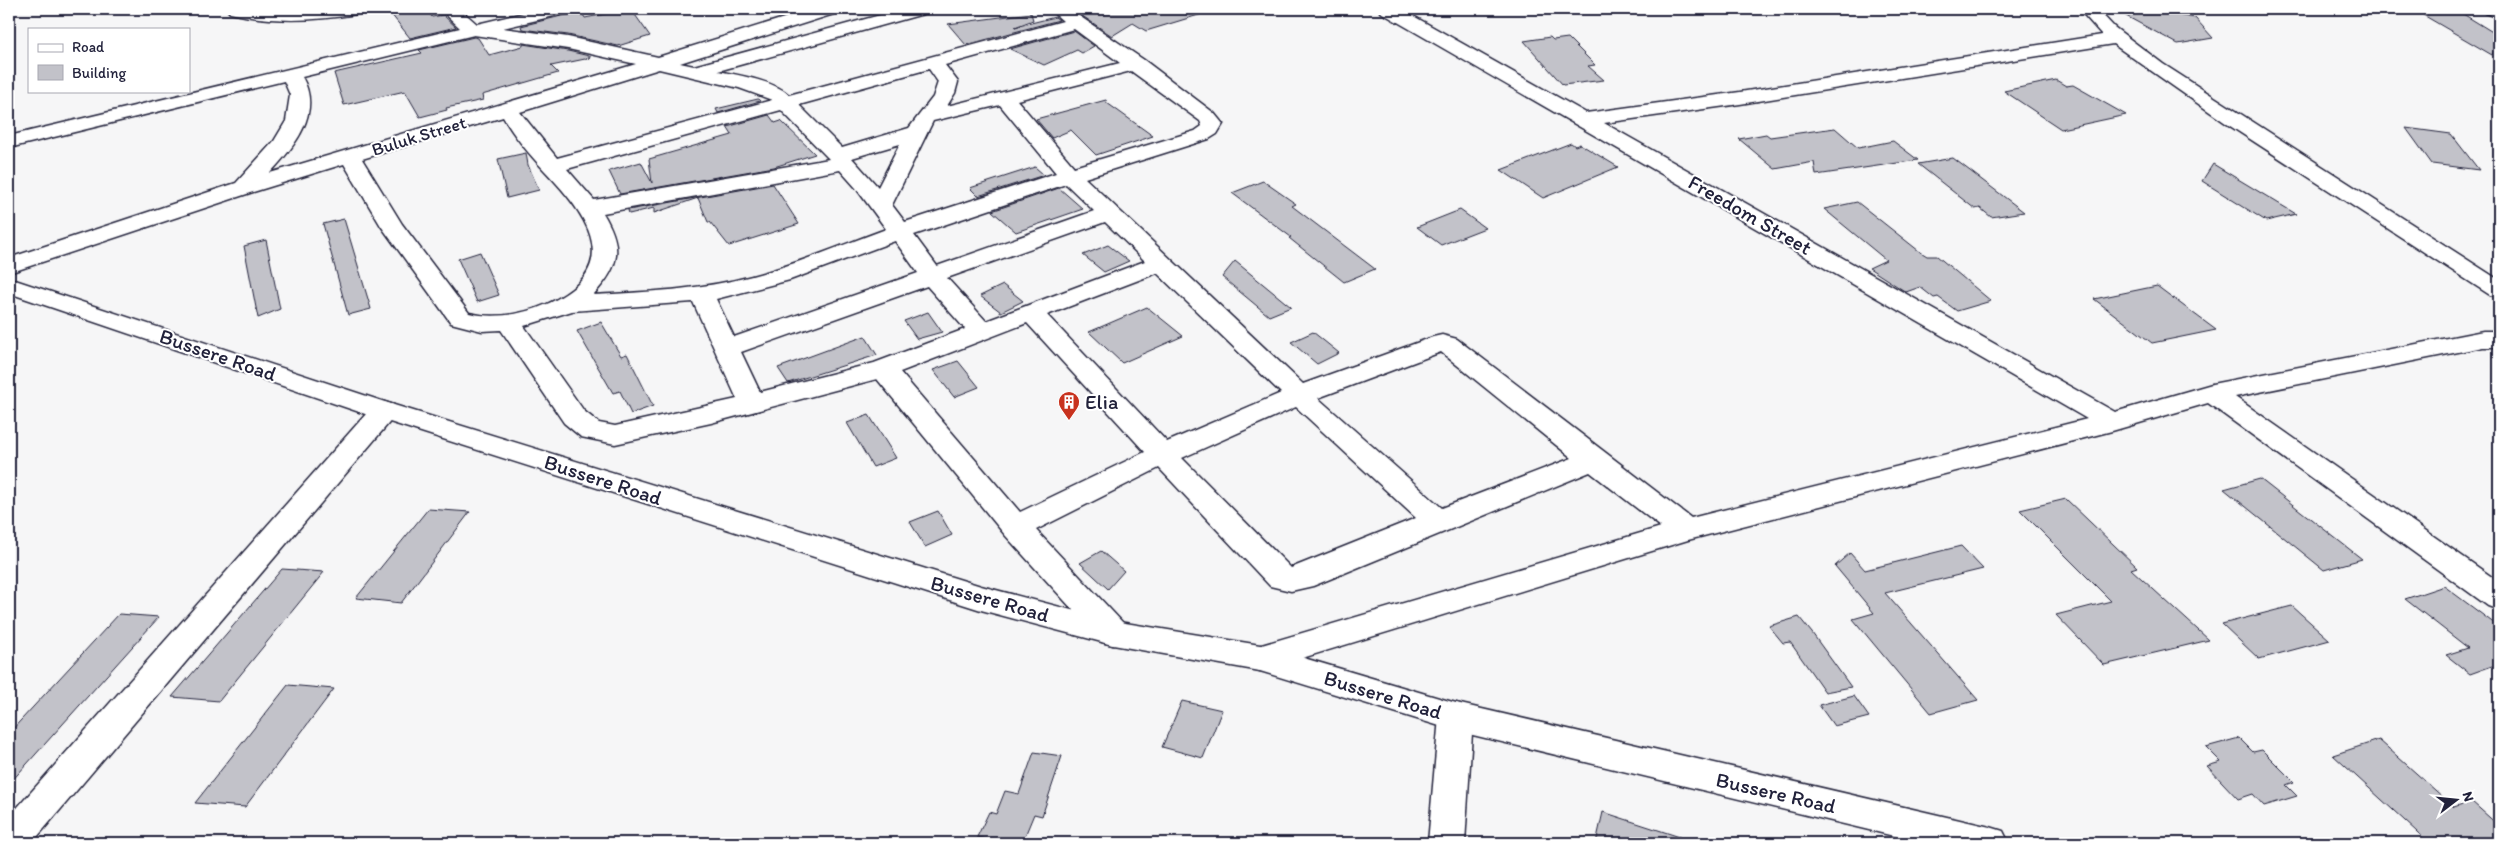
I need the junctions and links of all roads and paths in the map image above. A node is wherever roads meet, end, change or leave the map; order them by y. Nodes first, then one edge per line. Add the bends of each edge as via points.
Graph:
1 (236, 9) edge
2 (357, 9) edge
3 (449, 9) edge
4 (561, 9) edge
5 (831, 9) edge
6 (921, 9) edge
7 (1058, 9) edge
8 (1388, 9) edge
9 (2088, 9) edge
10 (2491, 9) edge
11 (269, 11) edge
12 (2499, 13) edge
13 (1077, 23) junction
14 (474, 30) junction
15 (2118, 38) junction
16 (933, 62) junction
17 (658, 64) junction
18 (1137, 64) junction
19 (695, 72) junction
20 (290, 74) junction
21 (1004, 97) junction
22 (787, 101) junction
23 (508, 109) junction
24 (1583, 120) junction
25 (921, 124) junction
26 (9, 142) edge
27 (350, 156) junction
28 (841, 160) junction
29 (552, 166) junction
30 (1069, 176) junction
31 (242, 188) junction
32 (880, 205) junction
33 (589, 208) junction
34 (1109, 213) junction
35 (898, 232) junction
36 (1161, 263) junction
37 (9, 266) edge
38 (933, 277) junction
39 (9, 284) edge
40 (2499, 290) edge
41 (702, 292) junction
42 (566, 304) junction
43 (1031, 313) junction
44 (508, 322) junction
45 (981, 331) junction
46 (2499, 339) edge
47 (728, 348) junction
48 (884, 369) junction
49 (2212, 393) junction
50 (1300, 395) junction
51 (752, 404) junction
52 (384, 411) junction
53 (2112, 422) junction
54 (1162, 455) junction
55 (1593, 460) junction
56 (1438, 522) junction
57 (1016, 526) junction
58 (1686, 530) junction
59 (2499, 598) edge
60 (1113, 633) junction
61 (1260, 658) junction
62 (1456, 717) junction
63 (9, 843) edge
64 (1446, 843) edge
65 (1990, 843) edge

1 - 11 street
2 - 11 street via 317,15
3 - 14 street
4 - 14 street
5 - 17 street, Buluk Street
6 - 19 street
7 - 13 street
8 - 24 street, Freedom Street
9 - 15 street
10 - 12 street
13 - 16 street
13 - 18 street
14 - 17 street via 541,38
14 - 20 street
15 - 24 street
15 - 40 street via 2171,78 2291,158
16 - 22 street
16 - 25 street via 948,82 947,90
17 - 19 street
17 - 23 street, Buluk Street
18 - 21 street
18 - 30 street via 1207,117 1213,124 1210,130
19 - 22 street via 766,89
20 - 26 street
20 - 31 street via 300,94 297,120 276,154
21 - 25 street
21 - 30 street
22 - 28 street
22 - 29 street
23 - 27 street, Buluk Street
23 - 29 street via 518,128
24 - 53 street, Freedom Street
25 - 28 street
25 - 32 street
27 - 31 street, Buluk Street
27 - 44 street via 392,226 460,318 482,323
28 - 32 street
28 - 33 street via 671,195
29 - 33 street
30 - 34 street
30 - 35 street
31 - 37 street, Buluk Street
32 - 35 street
33 - 42 street via 605,244 604,257 598,273 585,291
34 - 36 street
34 - 38 street
35 - 38 street
35 - 41 street via 780,276 741,287
36 - 43 street
36 - 50 street
38 - 45 street
38 - 47 street
39 - 52 street, Bussere Road
41 - 42 street
41 - 47 street
42 - 44 street
43 - 45 street
43 - 54 street
44 - 51 street via 574,417 591,431 615,435
45 - 48 street
46 - 49 street via 2483,339
47 - 51 street
48 - 51 street
48 - 57 street
49 - 53 street
49 - 59 street
50 - 54 street
50 - 55 street via 1442,343
50 - 56 street
52 - 60 street, Bussere Road via 852,559
52 - 63 street
53 - 58 street
54 - 56 street via 1281,578 1302,578
54 - 57 street
55 - 56 street
55 - 58 street
57 - 60 street
58 - 61 street
60 - 61 street, Bussere Road
61 - 62 street, Bussere Road
62 - 64 street
62 - 65 street, Bussere Road

